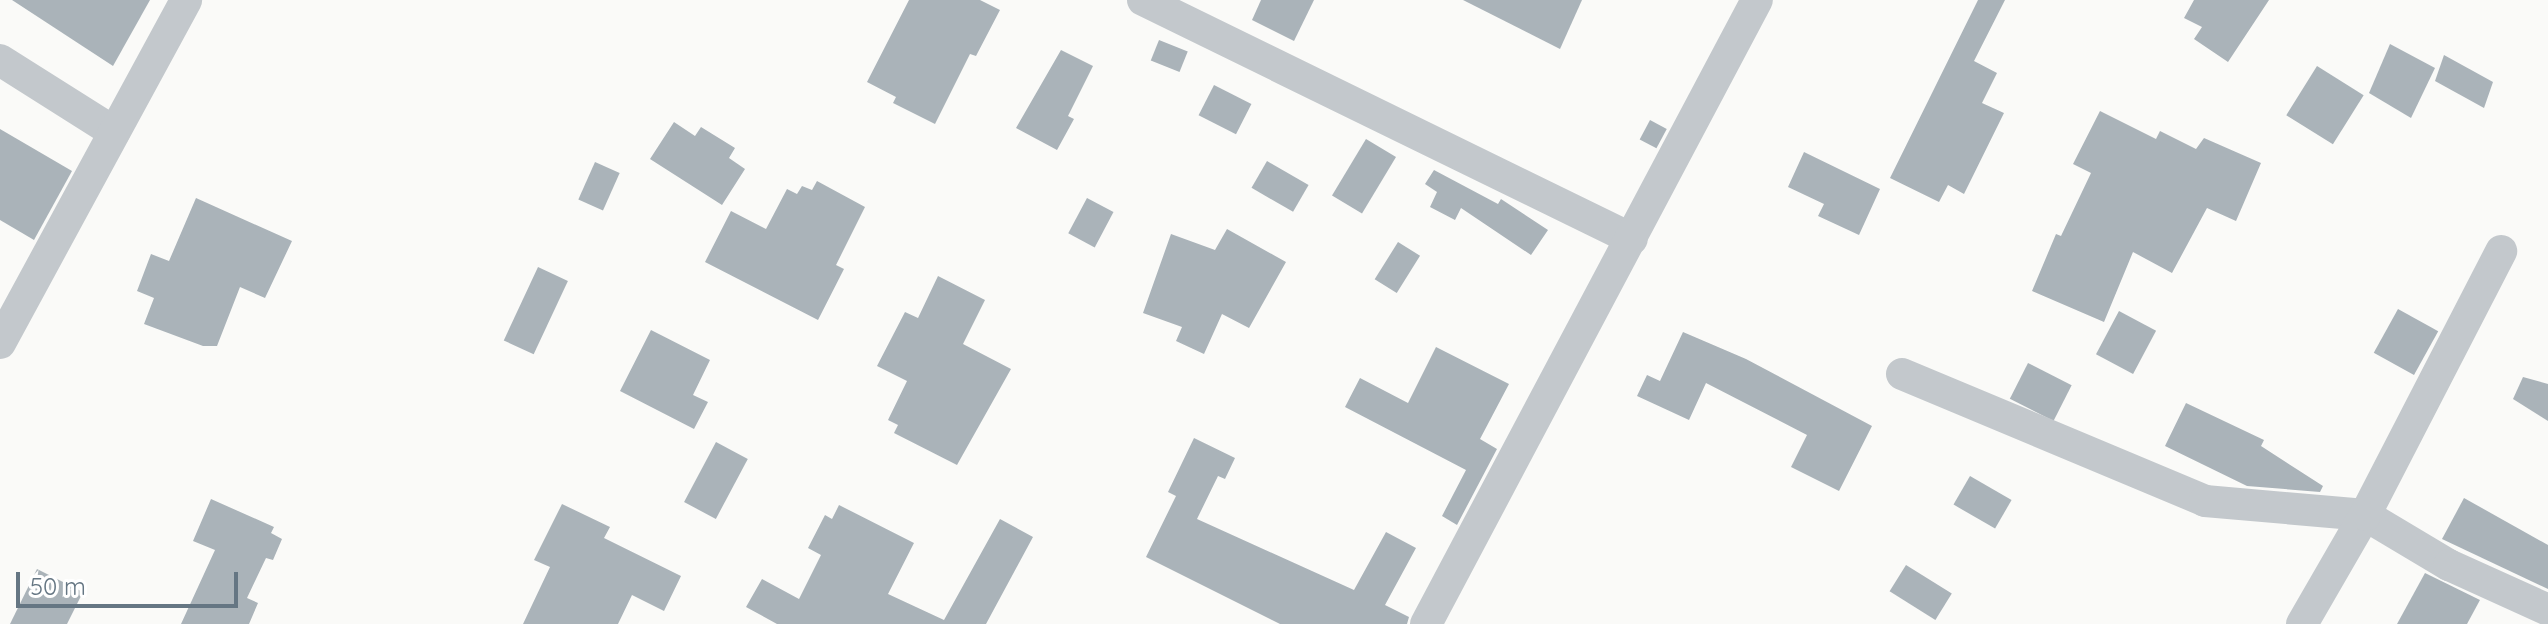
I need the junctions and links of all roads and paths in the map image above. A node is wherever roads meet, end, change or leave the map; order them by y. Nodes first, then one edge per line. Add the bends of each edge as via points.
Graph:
1 (186, 0) edge
2 (1143, 0) edge
3 (1757, 0) edge
4 (0, 60) edge
5 (114, 132) junction
6 (1632, 239) junction
7 (2501, 251) dead end
8 (0, 343) edge
9 (1902, 374) dead end
10 (2365, 515) junction
11 (2548, 610) edge
12 (1426, 624) edge
13 (2302, 624) edge

1 - 5 street
2 - 6 street
3 - 6 street
4 - 5 street
5 - 8 street
6 - 12 street
7 - 10 street
9 - 10 street via 2205,501
10 - 11 street via 2449,565
10 - 13 street

